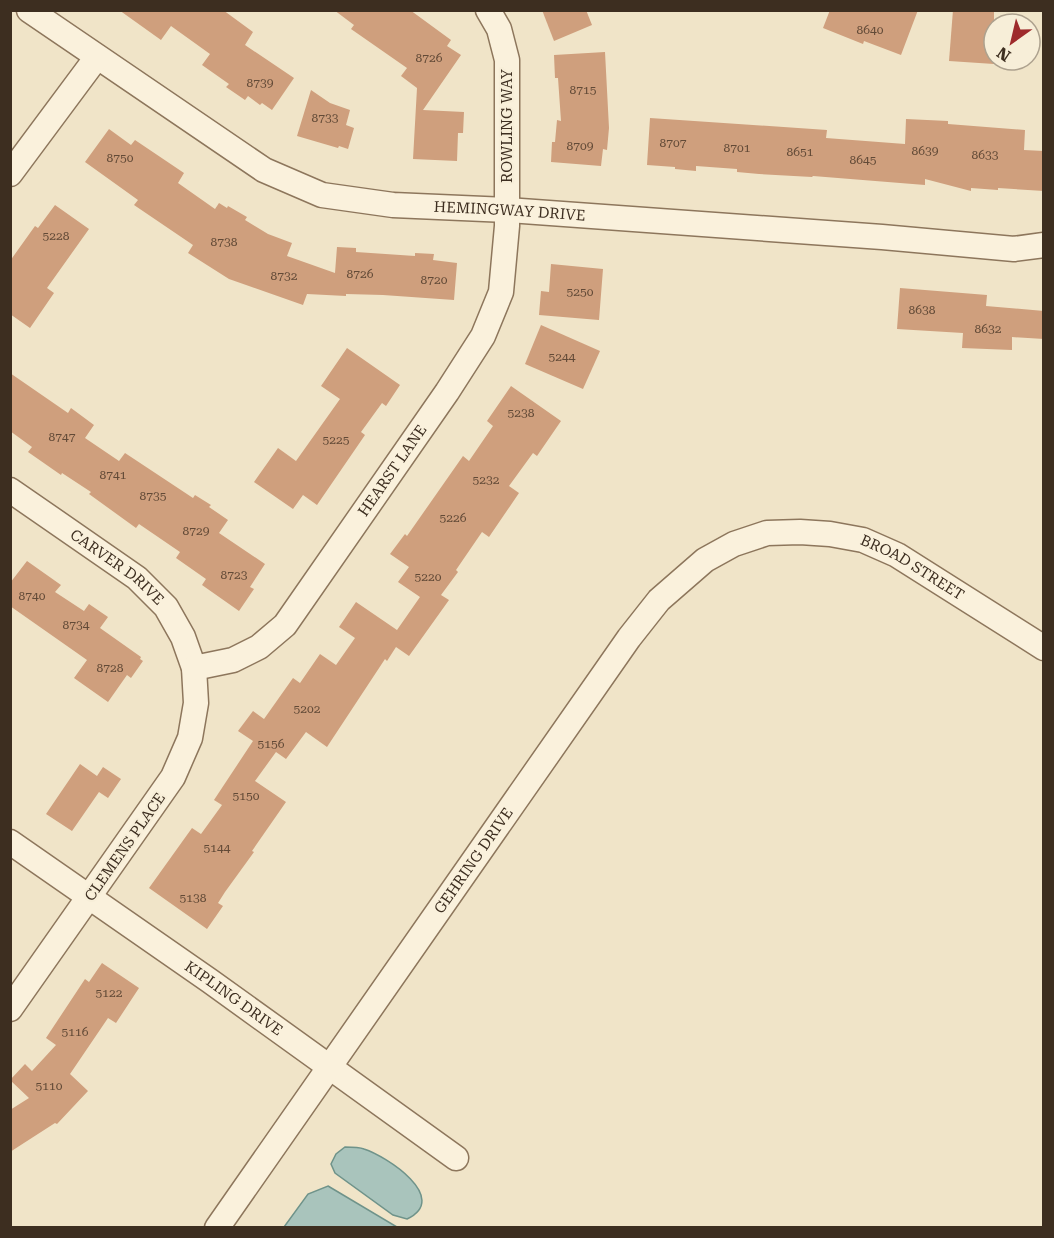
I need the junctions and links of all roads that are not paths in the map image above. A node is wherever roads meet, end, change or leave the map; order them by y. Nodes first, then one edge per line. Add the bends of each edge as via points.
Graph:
1 (29, 10) edge
2 (488, 10) edge
3 (97, 57) junction
4 (10, 174) edge
5 (507, 210) junction
6 (1044, 245) edge
7 (10, 490) edge
8 (767, 533) joint
9 (1044, 648) edge
10 (194, 668) junction
11 (10, 842) edge
12 (89, 897) junction
13 (10, 1009) edge
14 (329, 1067) junction
15 (456, 1158) dead end
16 (217, 1227) edge

1 - 3 street, HEMINGWAY DRIVE
2 - 5 street, ROWLING WAY via 500,29 507,60
3 - 4 street
3 - 5 street, HEMINGWAY DRIVE via 264,170 322,195 393,205
5 - 6 street, HEMINGWAY DRIVE via 1014,249
5 - 10 street, HEARST LANE via 501,292 483,336 447,392 285,625 260,646 232,660
7 - 10 street, CARVER DRIVE via 137,578 165,607 183,637
8 - 9 street, BROAD STREET via 830,534 863,540 897,555
8 - 14 street, GEHRING DRIVE via 734,544 705,560 659,600
10 - 12 street, CLEMENS PLACE via 196,703 190,738 173,777
11 - 12 street, KIPLING DRIVE
12 - 13 street, CLEMENS PLACE
12 - 14 street, KIPLING DRIVE
14 - 15 street, KIPLING DRIVE
14 - 16 street, GEHRING DRIVE

